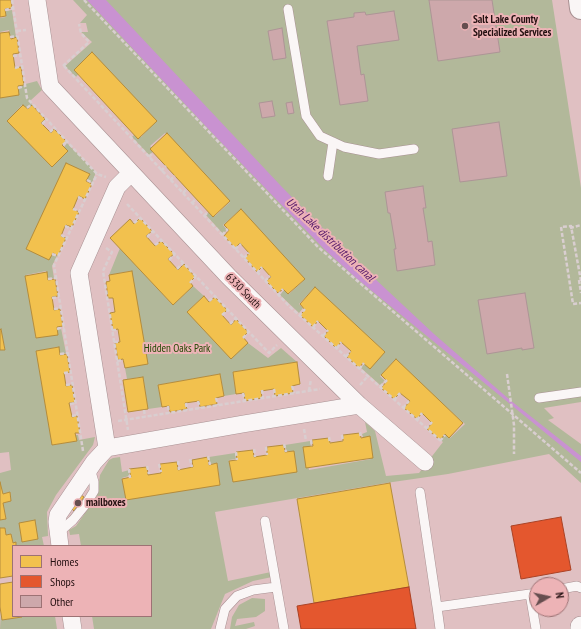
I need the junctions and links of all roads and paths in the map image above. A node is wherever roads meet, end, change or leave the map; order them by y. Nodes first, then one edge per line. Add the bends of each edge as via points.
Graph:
1 (37, 0) edge
2 (84, 0) edge
3 (580, 0) edge
4 (13, 8) dead end
5 (581, 8) edge
6 (288, 9) dead end
7 (6, 10) dead end
8 (79, 24) dead end
9 (17, 36) dead end
10 (10, 37) dead end
11 (20, 55) dead end
12 (13, 56) dead end
13 (22, 66) dead end
14 (63, 66) junction
15 (15, 68) dead end
16 (60, 69) dead end
17 (79, 75) dead end
18 (75, 79) junction
19 (25, 86) dead end
20 (18, 88) dead end
21 (91, 88) dead end
22 (88, 92) junction
23 (100, 98) dead end
24 (97, 101) junction
25 (32, 104) dead end
26 (27, 108) dead end
27 (113, 111) dead end
28 (109, 115) junction
29 (46, 119) dead end
30 (122, 121) dead end
31 (42, 124) dead end
32 (118, 124) junction
33 (54, 128) dead end
34 (50, 132) dead end
35 (134, 134) dead end
36 (130, 137) junction
37 (67, 141) dead end
38 (333, 142) junction
39 (63, 145) dead end
40 (414, 149) dead end
41 (154, 153) dead end
42 (149, 157) junction
43 (166, 166) dead end
44 (162, 171) junction
45 (131, 173) junction
46 (174, 176) dead end
47 (328, 176) dead end
48 (87, 180) dead end
49 (170, 180) junction
50 (93, 183) dead end
51 (187, 189) dead end
52 (182, 193) junction
53 (78, 198) dead end
54 (196, 199) dead end
55 (85, 200) dead end
56 (124, 201) dead end
57 (192, 203) junction
58 (73, 209) dead end
59 (80, 211) dead end
60 (208, 212) dead end
61 (204, 216) junction
62 (140, 218) junction
63 (134, 223) dead end
64 (581, 225) edge
65 (65, 226) dead end
66 (72, 228) dead end
67 (228, 229) dead end
68 (153, 232) junction
69 (61, 235) dead end
70 (222, 235) junction
71 (147, 237) dead end
72 (67, 238) dead end
73 (162, 240) junction
74 (241, 244) dead end
75 (155, 245) dead end
76 (101, 246) dead end
77 (235, 249) junction
78 (249, 253) dead end
79 (52, 254) dead end
80 (175, 254) junction
81 (58, 256) dead end
82 (244, 258) junction
83 (169, 260) dead end
84 (183, 263) junction
85 (262, 267) dead end
86 (177, 269) dead end
87 (257, 273) junction
88 (196, 276) junction
89 (270, 276) dead end
90 (56, 278) dead end
91 (48, 279) dead end
92 (110, 280) dead end
93 (105, 281) junction
94 (265, 281) junction
95 (581, 281) edge
96 (190, 283) dead end
97 (284, 290) dead end
98 (581, 293) edge
99 (278, 295) junction
100 (215, 296) junction
101 (59, 297) dead end
102 (52, 298) dead end
103 (113, 298) dead end
104 (108, 299) junction
105 (209, 301) dead end
106 (581, 303) edge
107 (61, 308) dead end
108 (54, 309) dead end
109 (305, 309) dead end
110 (228, 310) junction
111 (115, 311) dead end
112 (110, 312) junction
113 (222, 315) dead end
114 (299, 316) junction
115 (236, 318) junction
116 (318, 321) dead end
117 (230, 324) dead end
118 (64, 327) dead end
119 (313, 327) junction
120 (57, 328) dead end
121 (112, 330) junction
122 (118, 330) dead end
123 (328, 330) dead end
124 (249, 332) junction
125 (323, 336) junction
126 (243, 338) dead end
127 (114, 342) junction
128 (120, 342) dead end
129 (341, 342) dead end
130 (279, 343) dead end
131 (337, 348) junction
132 (350, 351) dead end
133 (68, 353) dead end
134 (60, 354) dead end
135 (346, 357) junction
136 (123, 360) dead end
137 (117, 361) junction
138 (364, 363) dead end
139 (359, 369) junction
140 (71, 372) dead end
141 (64, 374) dead end
142 (507, 374) dead end
143 (368, 376) junction
144 (387, 380) dead end
145 (73, 384) dead end
146 (66, 385) dead end
147 (292, 386) dead end
148 (325, 388) dead end
149 (380, 388) junction
150 (274, 389) dead end
151 (262, 390) dead end
152 (581, 392) edge
153 (294, 393) junction
154 (400, 393) dead end
155 (243, 394) dead end
156 (275, 396) junction
157 (358, 397) junction
158 (216, 398) dead end
159 (263, 398) junction
160 (539, 398) dead end
161 (394, 400) junction
162 (198, 401) dead end
163 (245, 401) junction
164 (409, 401) dead end
165 (76, 403) dead end
166 (186, 403) dead end
167 (70, 404) dead end
168 (218, 405) junction
169 (168, 406) dead end
170 (200, 408) junction
171 (403, 408) junction
172 (144, 410) dead end
173 (187, 410) junction
174 (512, 412) junction
175 (169, 413) junction
176 (422, 413) dead end
177 (78, 415) dead end
178 (72, 416) dead end
179 (146, 416) junction
180 (126, 420) junction
181 (417, 420) junction
182 (113, 422) dead end
183 (432, 422) dead end
184 (303, 425) dead end
185 (426, 429) junction
186 (360, 432) dead end
187 (81, 433) dead end
188 (75, 434) dead end
189 (342, 435) dead end
190 (445, 435) dead end
191 (330, 437) dead end
192 (361, 438) dead end
193 (306, 440) dead end
194 (311, 440) dead end
195 (343, 441) dead end
196 (330, 443) dead end
197 (130, 444) junction
198 (284, 444) dead end
199 (312, 446) dead end
200 (266, 447) dead end
201 (107, 448) junction
202 (254, 449) dead end
203 (236, 452) dead end
204 (286, 452) dead end
205 (514, 454) dead end
206 (268, 455) dead end
207 (208, 456) dead end
208 (255, 457) dead end
209 (190, 459) dead end
210 (237, 460) dead end
211 (178, 461) dead end
212 (426, 462) dead end
213 (160, 464) dead end
214 (210, 464) dead end
215 (147, 466) dead end
216 (192, 467) dead end
217 (129, 469) dead end
218 (179, 470) dead end
219 (161, 472) dead end
220 (581, 473) edge
221 (149, 474) dead end
222 (130, 478) dead end
223 (420, 492) dead end
224 (265, 521) dead end
225 (59, 540) edge
226 (276, 587) junction
227 (569, 588) edge
228 (581, 588) edge
229 (529, 594) edge
230 (437, 607) junction
231 (71, 617) edge
232 (535, 617) edge
233 (73, 629) edge
234 (220, 629) edge
235 (284, 629) edge
236 (440, 629) edge
237 (536, 629) edge

1 - 45 street, 6330 South via 50,86
2 - 174 path via 318,247
3 - 5 main road
4 - 7 path
6 - 38 lane via 306,116 320,136
8 - 14 path via 81,33 89,42
9 - 10 path
11 - 12 path
13 - 15 path
14 - 16 path
14 - 18 path
17 - 18 path
18 - 22 path
19 - 20 path
21 - 22 path
22 - 24 path
23 - 24 path
24 - 28 path
25 - 26 path
27 - 28 path
28 - 32 path
29 - 31 path
30 - 32 path
32 - 36 path
33 - 34 path
35 - 36 path
36 - 42 path
37 - 39 path
38 - 40 lane via 344,147 379,154
38 - 47 lane
41 - 42 path
42 - 44 path
43 - 44 path
44 - 49 path
45 - 157 street, 6330 South via 229,277
45 - 201 street via 117,187 79,273
46 - 49 path
48 - 50 path
49 - 52 path
51 - 52 path
52 - 57 path
53 - 55 path
54 - 57 path
56 - 62 path
57 - 61 path
58 - 59 path
60 - 61 path
61 - 70 path
62 - 63 path
62 - 68 path
64 - 98 path via 570,227
65 - 66 path
67 - 70 path
68 - 71 path
68 - 73 path
69 - 72 path
70 - 77 path
73 - 75 path
73 - 80 path
74 - 77 path
76 - 93 path via 112,252 103,271
77 - 82 path
78 - 82 path
79 - 81 path
80 - 83 path
80 - 84 path
82 - 87 path
84 - 86 path
84 - 88 path
85 - 87 path
87 - 94 path
88 - 96 path
88 - 100 path
89 - 94 path
90 - 91 path
92 - 93 path
93 - 104 path
94 - 99 path
95 - 106 path via 571,226 561,227 574,304
97 - 99 path
99 - 114 path
100 - 105 path
100 - 110 path
101 - 102 path
103 - 104 path
104 - 112 path
107 - 108 path
109 - 114 path
110 - 113 path
110 - 115 path
111 - 112 path
112 - 121 path
114 - 119 path
115 - 117 path
115 - 124 path
116 - 119 path
118 - 120 path
119 - 125 path
121 - 122 path
121 - 127 path
123 - 125 path
124 - 126 path
124 - 130 path via 269,353
125 - 131 path
127 - 128 path
127 - 137 path
129 - 131 path
131 - 135 path
132 - 135 path
133 - 134 path
135 - 139 path
136 - 137 path
137 - 180 path
138 - 139 path
139 - 143 path
140 - 141 path
142 - 174 path
143 - 149 path
143 - 157 path
144 - 149 path
145 - 146 path
147 - 153 path
148 - 153 path
149 - 161 path
150 - 156 path
151 - 159 path
152 - 160 lane
153 - 156 path
154 - 161 path
155 - 163 path
156 - 159 path
157 - 197 street via 243,424
157 - 212 street, 6330 South
158 - 168 path
159 - 163 path
161 - 171 path
162 - 170 path
163 - 168 path
164 - 171 path
165 - 167 path
166 - 173 path
168 - 170 path
169 - 175 path
170 - 173 path
171 - 181 path
172 - 179 path
173 - 175 path
174 - 205 path
174 - 220 path
175 - 179 path
176 - 181 path
177 - 178 path
179 - 180 path
180 - 182 path
180 - 197 path
181 - 185 path
183 - 185 path
184 - 193 path
185 - 190 path via 441,442
186 - 192 path
187 - 188 path
189 - 195 path
191 - 196 path
194 - 199 path
197 - 201 street
198 - 204 path
200 - 206 path
201 - 225 street via 58,515
202 - 208 path
203 - 210 path
207 - 214 path
209 - 216 path
211 - 218 path
213 - 219 path
215 - 221 path
217 - 222 path
223 - 230 lane
224 - 226 lane
226 - 234 lane via 254,590 237,596 225,609
226 - 235 lane
227 - 228 lane
229 - 230 lane
230 - 236 lane
231 - 233 street
232 - 237 lane

